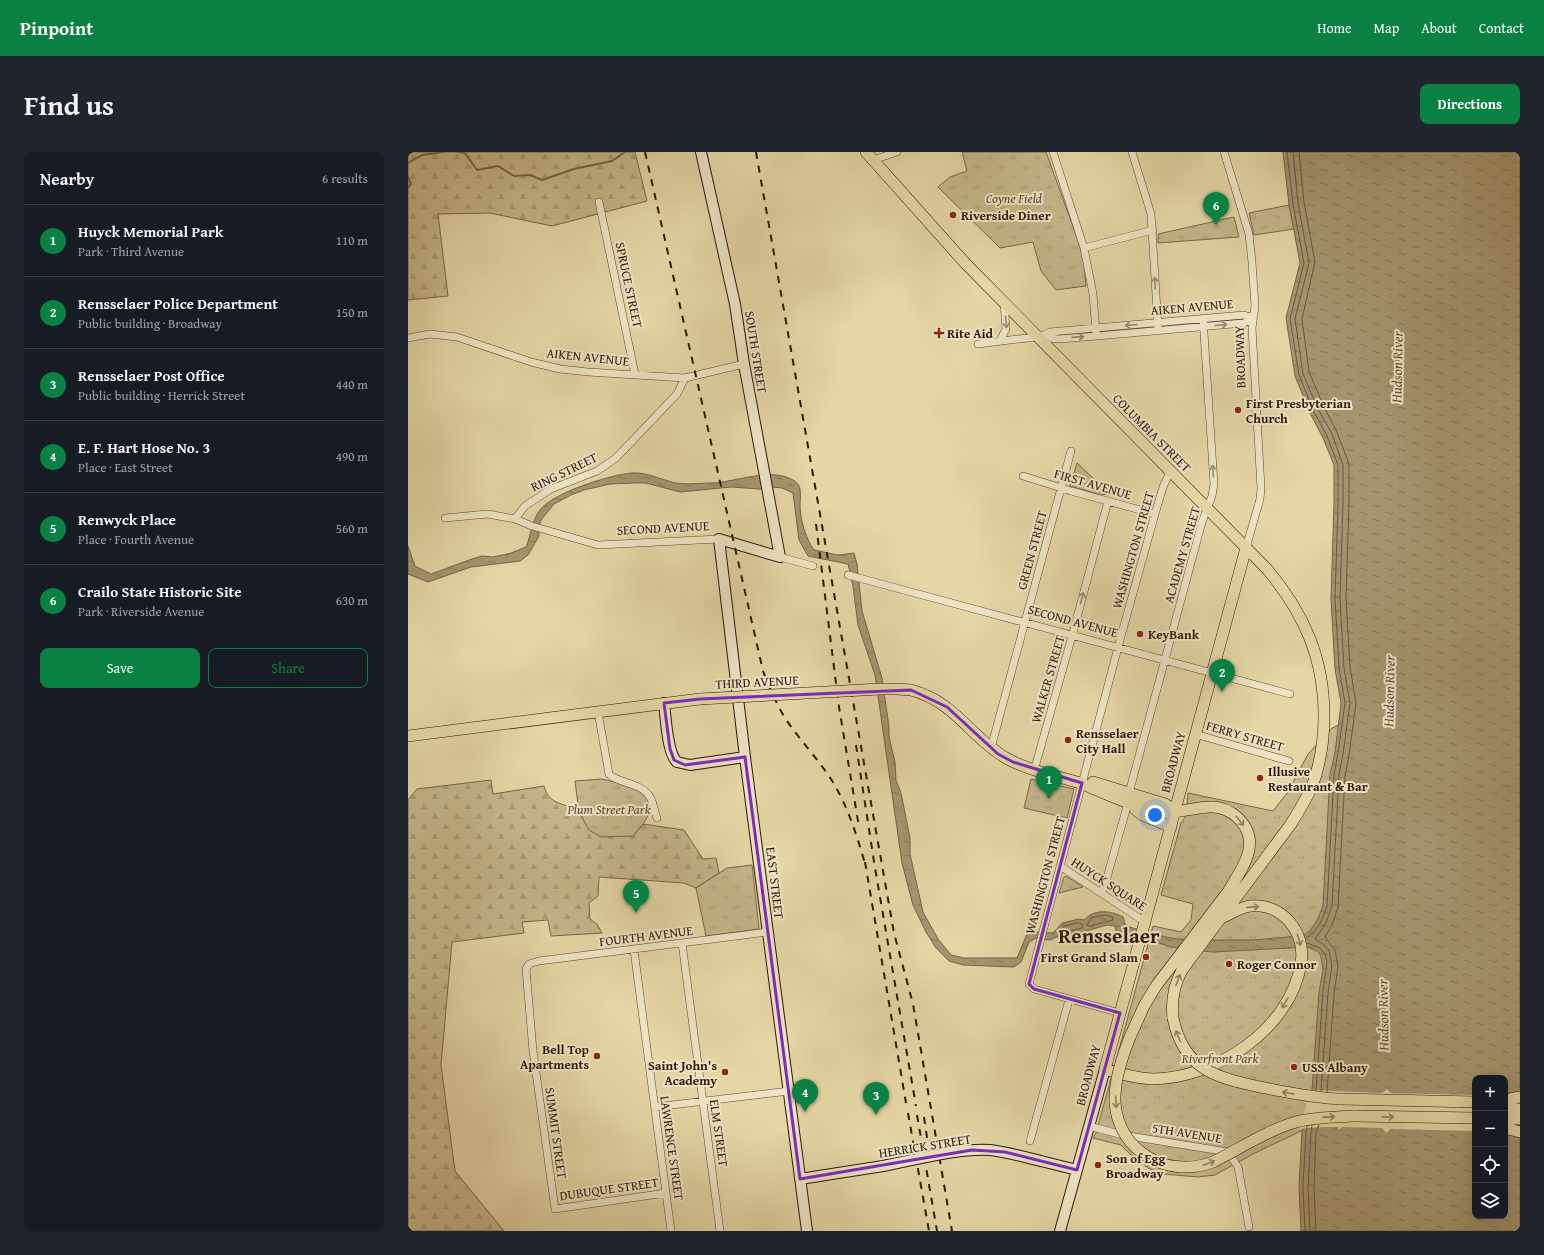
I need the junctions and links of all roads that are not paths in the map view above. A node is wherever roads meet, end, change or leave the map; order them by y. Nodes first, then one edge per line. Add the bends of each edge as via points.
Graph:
1 (701, 152) edge
2 (897, 152) edge
3 (1053, 152) edge
4 (1132, 152) edge
5 (1224, 152) edge
6 (870, 156) edge
7 (599, 202) dead end
8 (1153, 230) junction
9 (1084, 248) junction
10 (1004, 302) junction
11 (1203, 318) junction
12 (1253, 318) junction
13 (1158, 322) junction
14 (1204, 327) junction
15 (1096, 328) junction
16 (1158, 331) junction
17 (1096, 336) junction
18 (1039, 337) junction
19 (408, 338) edge
20 (1000, 341) junction
21 (978, 344) dead end
22 (744, 364) junction
23 (635, 374) junction
24 (686, 378) junction
25 (1072, 451) dead end
26 (1170, 472) junction
27 (1023, 476) dead end
28 (1062, 488) junction
29 (1108, 501) junction
30 (1208, 509) junction
31 (1155, 514) junction
32 (445, 518) dead end
33 (514, 518) junction
34 (719, 539) junction
35 (1246, 548) junction
36 (780, 557) junction
37 (813, 566) dead end
38 (848, 575) dead end
39 (1025, 622) junction
40 (1072, 635) junction
41 (1118, 647) junction
42 (1164, 659) junction
43 (1212, 673) junction
44 (1290, 694) dead end
45 (664, 703) junction
46 (598, 712) junction
47 (1324, 716) junction
48 (1195, 734) junction
49 (408, 736) edge
50 (991, 748) junction
51 (745, 757) junction
52 (1289, 761) dead end
53 (1034, 771) junction
54 (1082, 783) junction
55 (1129, 798) junction
56 (1175, 811) junction
57 (657, 818) dead end
58 (1171, 827) junction
59 (1060, 866) junction
60 (1229, 890) junction
61 (1101, 893) junction
62 (1216, 915) junction
63 (1145, 923) junction
64 (768, 932) junction
65 (682, 944) junction
66 (634, 950) junction
67 (527, 966) joint
68 (1069, 1000) junction
69 (1120, 1013) junction
70 (1104, 1069) junction
71 (789, 1091) junction
72 (1520, 1097) edge
73 (1508, 1099) edge
74 (703, 1101) junction
75 (1420, 1102) junction
76 (1472, 1102) edge
77 (1472, 1106) edge
78 (655, 1107) junction
79 (1508, 1108) edge
80 (1520, 1108) edge
81 (1422, 1118) junction
82 (1472, 1118) edge
83 (1508, 1119) edge
84 (1520, 1119) edge
85 (1472, 1124) edge
86 (1089, 1126) junction
87 (1508, 1129) edge
88 (1520, 1132) edge
89 (1030, 1141) dead end
90 (1076, 1170) junction
91 (800, 1179) junction
92 (666, 1193) junction
93 (555, 1209) joint
94 (1249, 1227) dead end
95 (671, 1231) edge
96 (720, 1231) edge
97 (807, 1231) edge
98 (1060, 1231) edge

1 - 22 street, SOUTH STREET via 735,304
2 - 6 street
3 - 9 street
4 - 8 street via 1151,214
5 - 12 street, BROADWAY via 1249,234 1255,297
6 - 10 main road, COLUMBIA STREET via 960,258
7 - 23 street, SPRUCE STREET
8 - 9 street
13 -> 8 street
9 - 15 street via 1093,294
10 - 18 main road, COLUMBIA STREET
10 -> 20 street via 1006,329
11 - 12 street, AIKEN AVENUE via 1244,315
11 - 13 street, AIKEN AVENUE
11 - 14 street, ACADEMY STREET
14 -> 12 street, AIKEN AVENUE via 1244,323
12 - 35 street, BROADWAY via 1261,488
13 -> 15 street, AIKEN AVENUE
13 - 16 street
14 - 16 street, AIKEN AVENUE
30 -> 14 street, ACADEMY STREET via 1214,484
15 - 17 street
15 - 18 street, AIKEN AVENUE via 1050,332
16 - 17 street, AIKEN AVENUE
18 -> 17 street, AIKEN AVENUE via 1059,339
18 - 20 street, AIKEN AVENUE
18 - 26 main road, COLUMBIA STREET
19 - 23 street, AIKEN AVENUE via 430,334 444,335 465,339 547,366 588,372
20 - 21 street, AIKEN AVENUE
22 - 24 street, AIKEN AVENUE
22 - 36 street, SOUTH STREET
23 - 24 street, AIKEN AVENUE
24 - 33 street, RING STREET via 677,394 616,458 597,471 551,489 526,506
25 - 28 street, GREEN STREET
26 - 30 main road, COLUMBIA STREET
26 - 31 street, WASHINGTON STREET
27 - 28 street, FIRST AVENUE
28 - 29 street, FIRST AVENUE
28 - 39 street, GREEN STREET
29 - 31 street, FIRST AVENUE
40 -> 29 street, WALKER STREET
30 - 35 main road, COLUMBIA STREET
30 - 42 street, ACADEMY STREET via 1202,522
31 - 41 street, WASHINGTON STREET
32 - 33 street via 488,514
33 - 34 street, SECOND AVENUE via 532,526 598,544
34 - 36 street, SECOND AVENUE
34 - 51 street, EAST STREET
35 - 43 main road, BROADWAY
35 - 47 main road, COLUMBIA STREET via 1282,588 1306,628 1320,672
36 - 37 street, SECOND AVENUE
38 - 39 street, SECOND AVENUE
39 - 40 street, SECOND AVENUE
39 - 50 street, GREEN STREET
40 - 41 street, SECOND AVENUE
40 - 53 street, WALKER STREET
41 - 42 street, SECOND AVENUE
41 - 54 street, WASHINGTON STREET
42 - 43 street, SECOND AVENUE
42 - 55 street, ACADEMY STREET
43 - 44 street, SECOND AVENUE
43 - 48 main road, BROADWAY
45 - 46 main road, THIRD AVENUE
45 - 50 main road, THIRD AVENUE, bridge via 880,689 910,690 928,696 947,708
45 - 51 street via 670,749 677,762 690,765
46 - 49 main road, THIRD AVENUE
46 - 57 street via 609,774 645,791 650,797
47 - 60 main road via 1316,751 1300,794 1275,832
47 - 62 main road via 1322,753 1306,799 1291,824
48 - 52 street, FERRY STREET
48 - 56 main road, BROADWAY
50 - 53 main road, THIRD AVENUE
51 - 64 street, EAST STREET
53 - 54 main road, THIRD AVENUE
54 - 55 main road, THIRD AVENUE
54 - 59 street, WASHINGTON STREET
55 - 56 main road, THIRD AVENUE via 1165,804
55 - 58 main road via 1142,815
55 - 61 street, ACADEMY STREET
56 - 58 main road, BROADWAY
56 -> 60 main road via 1212,807 1228,811 1242,822 1249,837 1248,855 1245,865
58 - 63 main road, BROADWAY
59 - 61 street, HUYCK SQUARE
59 - 68 street, WASHINGTON STREET via 1029,984 1034,989
60 - 62 main road
61 - 63 street, HUYCK SQUARE
62 -> 70 main road via 1254,906 1273,909 1286,917 1295,929 1302,951 1300,967 1291,992 1274,1019 1248,1044 1218,1063 1185,1075 1140,1078
75 -> 62 main road, bridge via 1340,1100 1296,1095 1224,1079 1204,1070 1185,1050 1177,1035 1172,1007 1174,990 1180,975
62 -> 81 main road, bridge via 1156,986 1139,1016 1119,1069 1115,1097 1118,1119 1128,1139 1140,1151 1154,1160 1175,1167 1192,1167 1213,1162 1295,1122 1354,1116
63 - 69 main road, BROADWAY
64 - 65 street, FOURTH AVENUE
64 - 71 street, EAST STREET
65 - 66 street, FOURTH AVENUE
65 - 74 street, ELM STREET
66 - 67 street, FOURTH AVENUE via 539,961
66 - 78 street, LAWRENCE STREET
67 - 93 street, SUMMIT STREET via 533,1051
68 - 69 street
68 - 89 street
69 - 70 main road, BROADWAY
70 - 86 street, BROADWAY
71 - 74 street
71 - 91 street, EAST STREET
72 - 73 main road
74 - 78 street
74 - 96 street, ELM STREET
75 - 76 main road
75 - 77 main road
78 - 92 street, LAWRENCE STREET
79 - 80 main road
81 - 82 main road
81 - 85 main road
83 - 84 main road
86 - 90 street, BROADWAY
86 - 94 street, 5TH AVENUE via 1123,1135 1228,1152 1238,1167
87 - 88 main road
90 - 91 street, HERRICK STREET, bridge via 997,1151 972,1150
90 - 98 street, BROADWAY
91 - 97 street, EAST STREET
92 - 93 street, DUBUQUE STREET
92 - 95 street, LAWRENCE STREET

